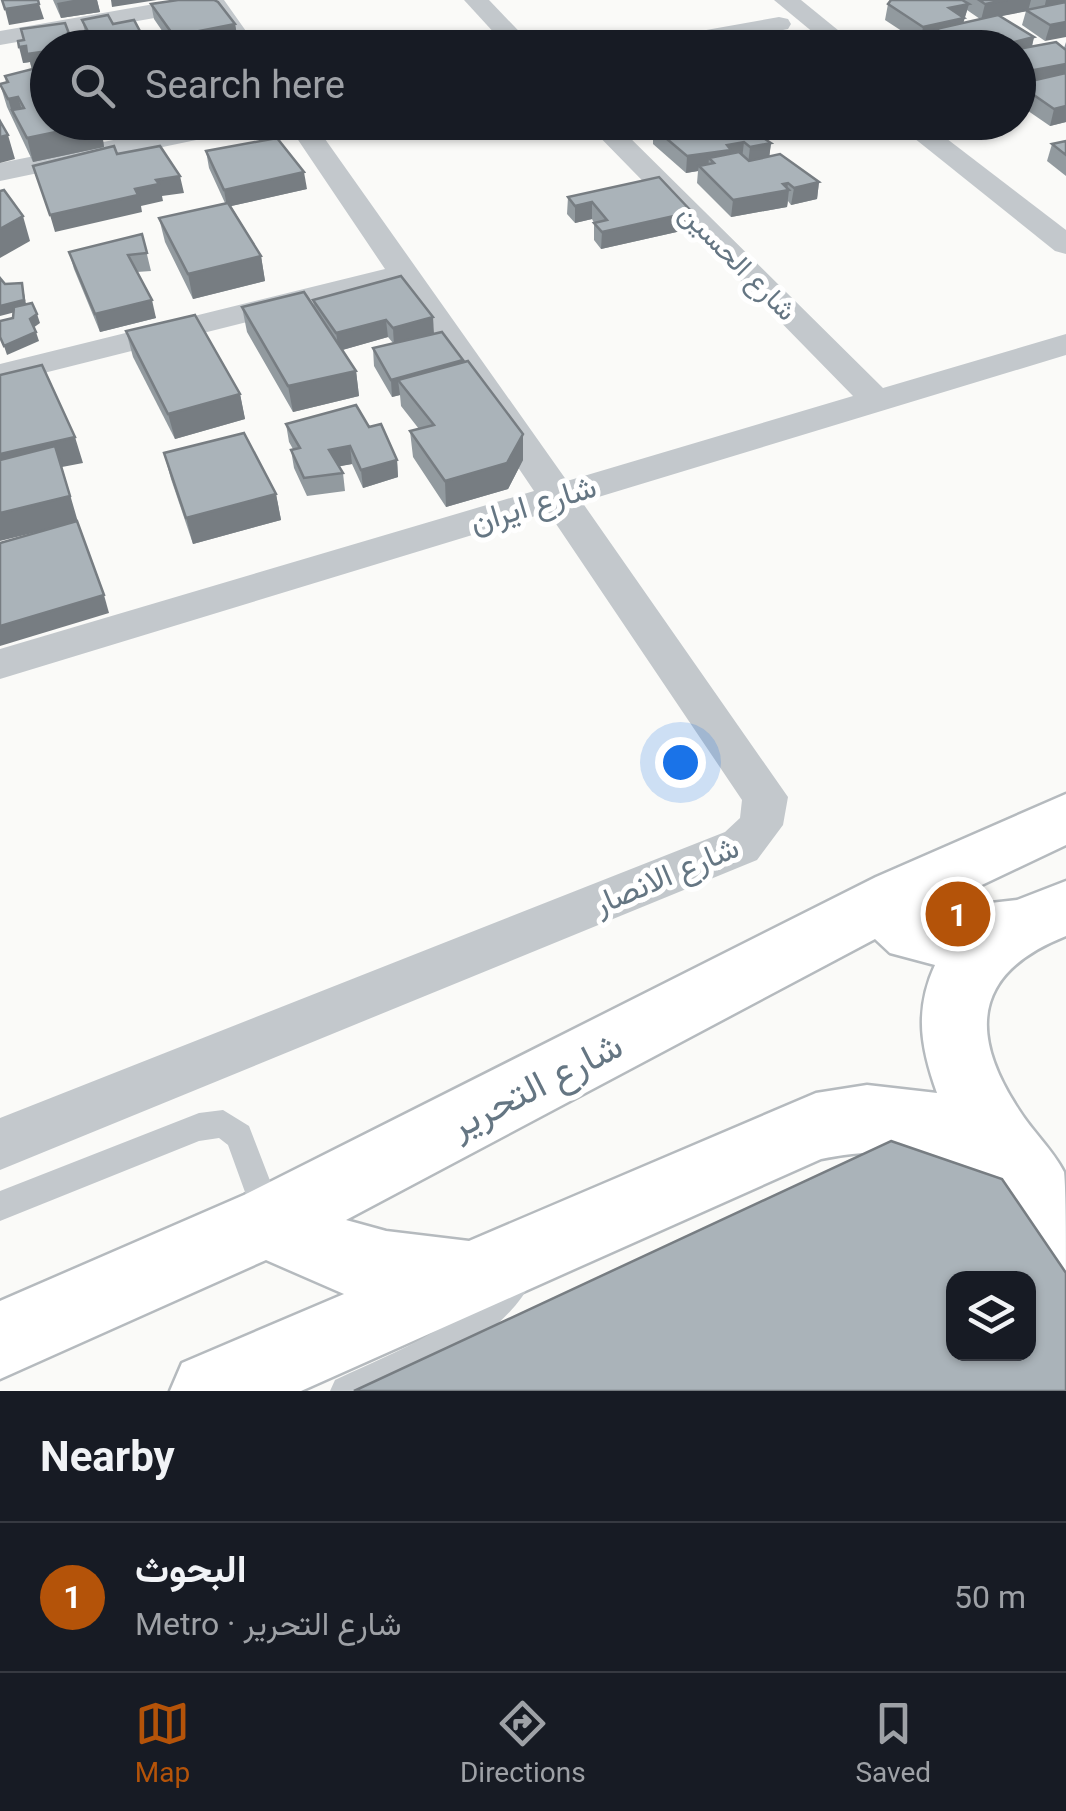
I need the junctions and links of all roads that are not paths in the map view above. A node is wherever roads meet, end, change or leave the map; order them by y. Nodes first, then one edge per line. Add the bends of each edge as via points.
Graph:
1 (212, 0) edge
2 (476, 0) edge
3 (824, 3) dead end
4 (756, 4) dead end
5 (787, 11) edge
6 (45, 30) edge
7 (233, 30) edge
8 (505, 30) edge
9 (717, 30) edge
10 (818, 30) edge
11 (30, 33) edge
12 (0, 38) edge
13 (156, 140) edge
14 (312, 140) edge
15 (616, 140) edge
16 (930, 140) edge
17 (974, 140) edge
18 (0, 172) edge
19 (1037, 186) dead end
20 (1066, 245) edge
21 (403, 274) junction
22 (1066, 344) edge
23 (0, 374) edge
24 (877, 400) junction
25 (556, 497) junction
26 (0, 664) edge
27 (1066, 818) edge
28 (898, 896) junction
29 (1043, 918) edge
30 (0, 1144) edge
31 (1010, 1158) junction
32 (0, 1206) edge
33 (270, 1220) junction
34 (1066, 1234) edge
35 (501, 1264) junction
36 (0, 1340) edge
37 (210, 1391) edge
38 (346, 1391) edge

1 - 6 street
1 - 7 street
2 - 8 street
3 - 5 street
4 - 5 street
5 - 9 street
5 - 10 street
11 - 12 street
13 - 18 street
14 - 21 street, شارع الانصار
15 - 24 street, شارع الحسين
16 - 20 street
17 - 19 street
21 - 23 street
21 - 25 street, شارع الانصار
22 - 24 street, شارع ايران
24 - 25 street, شارع ايران
25 - 26 street, شارع ايران
25 - 30 street, شارع الانصار via 765,797 766,812 754,836
27 - 28 main road, شارع التحرير
28 - 29 main road via 891,910 897,925 931,940
28 - 33 main road, شارع التحرير
29 - 31 main road via 990,944 967,969 954,1000 952,1036 961,1074
31 - 34 main road
31 - 35 main road via 912,1119 846,1119
32 - 33 lane via 198,1127 222,1124 239,1136
33 - 35 main road via 330,1254 375,1269
33 - 36 main road, شارع التحرير
35 - 37 main road
35 - 38 lane via 516,1282 474,1327

